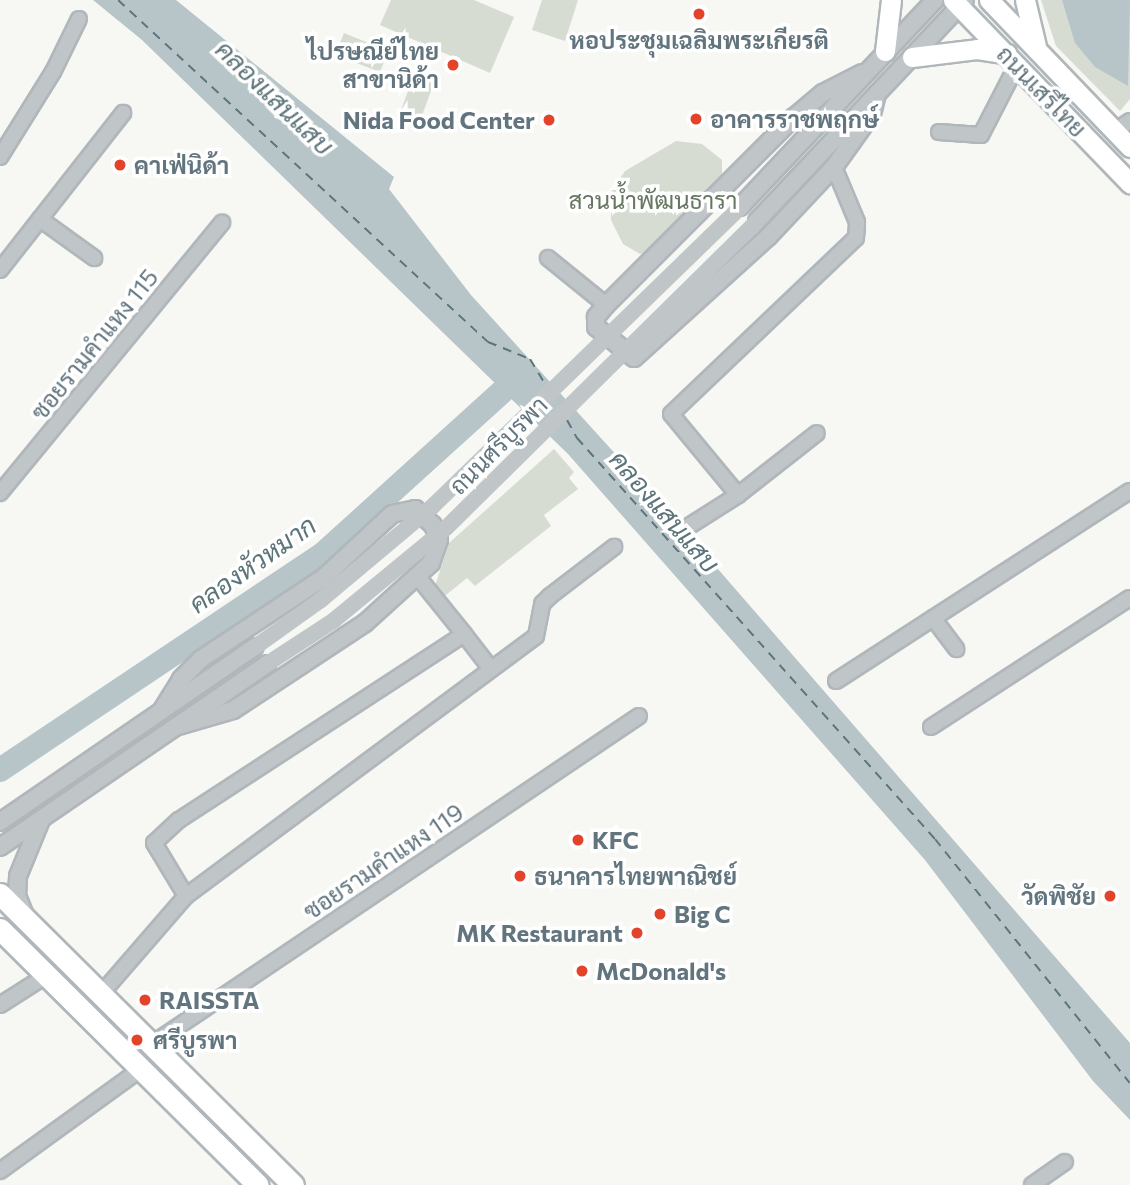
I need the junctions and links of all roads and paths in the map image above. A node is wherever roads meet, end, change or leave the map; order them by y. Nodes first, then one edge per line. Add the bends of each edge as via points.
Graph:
1 (891, 0) edge
2 (935, 0) edge
3 (989, 0) edge
4 (1026, 0) edge
5 (959, 2) edge
6 (79, 19) dead end
7 (885, 51) junction
8 (1038, 51) junction
9 (912, 57) junction
10 (1012, 60) junction
11 (862, 73) junction
12 (877, 94) junction
13 (123, 113) dead end
14 (1122, 126) edge
15 (939, 132) dead end
16 (1130, 147) edge
17 (0, 157) edge
18 (834, 167) junction
19 (1130, 183) edge
20 (40, 219) junction
21 (222, 223) dead end
22 (94, 258) dead end
23 (548, 258) dead end
24 (0, 270) edge
25 (606, 305) junction
26 (817, 433) dead end
27 (1130, 491) edge
28 (0, 494) edge
29 (738, 495) junction
30 (686, 528) dead end
31 (614, 547) dead end
32 (418, 577) junction
33 (1130, 598) edge
34 (933, 618) junction
35 (464, 634) junction
36 (956, 649) dead end
37 (491, 669) junction
38 (836, 681) dead end
39 (162, 709) junction
40 (639, 716) dead end
41 (175, 727) junction
42 (931, 727) dead end
43 (28, 804) junction
44 (0, 810) edge
45 (42, 818) junction
46 (0, 822) edge
47 (0, 847) edge
48 (0, 894) edge
49 (186, 896) junction
50 (27, 920) junction
51 (0, 929) edge
52 (47, 975) junction
53 (101, 994) junction
54 (0, 1005) edge
55 (152, 1044) junction
56 (141, 1069) junction
57 (1065, 1162) dead end
58 (0, 1171) edge
59 (258, 1185) edge
60 (293, 1185) edge
61 (1032, 1185) edge

1 - 7 main road
2 - 7 street, ถนนศรีบูรพา
3 - 8 main road, ถนนเสรีไทย
4 - 8 main road
5 - 9 street, ถนนศรีบูรพา
5 - 10 main road, ถนนเสรีไทย
6 - 17 street via 53,72
7 - 11 street, ถนนศรีบูรพา
8 - 14 main road, ถนนเสรีไทย
9 - 10 main road via 977,49
9 - 12 street, ถนนศรีบูรพา
10 - 15 street via 981,135
10 - 19 main road, ถนนเสรีไทย
11 - 25 street via 823,93 794,117
11 - 39 street, ถนนศรีบูรพา, bridge via 740,207 432,507 321,600
12 - 18 street via 872,114
12 - 41 street, ถนนศรีบูรพา, bridge via 757,222 446,528 333,621
13 - 20 street
14 - 16 main road, ถนนเสรีไทย
18 - 25 street via 768,237 634,358 596,327 596,317
18 - 29 street via 857,222 856,238 671,414
20 - 22 street
20 - 24 street
21 - 28 street, ซอยรามคำแหง 115
23 - 25 street
26 - 29 street
27 - 34 street
29 - 30 street
31 - 37 street via 550,596 542,604 536,636
32 - 35 street
32 - 39 street via 435,557 437,531 421,512 400,509 323,578 201,659
32 - 41 street via 366,623 246,703 217,717
33 - 42 street
34 - 36 street
34 - 38 street
35 - 37 street
35 - 49 street via 155,838 154,846 165,867
37 - 49 street
39 - 43 street, ถนนศรีบูรพา
40 - 55 street, ซอยรามคำแหง 119
41 - 45 street, ถนนศรีบูรพา
43 - 44 street
43 - 46 street, ถนนศรีบูรพา
45 - 47 street, ถนนศรีบูรพา
45 - 50 street via 18,876 17,896
48 - 50 main road
49 - 53 street
50 - 53 main road
51 - 52 main road
52 - 54 street
52 - 56 main road
53 - 55 main road
55 - 60 main road
56 - 58 street
56 - 59 main road
57 - 61 street

